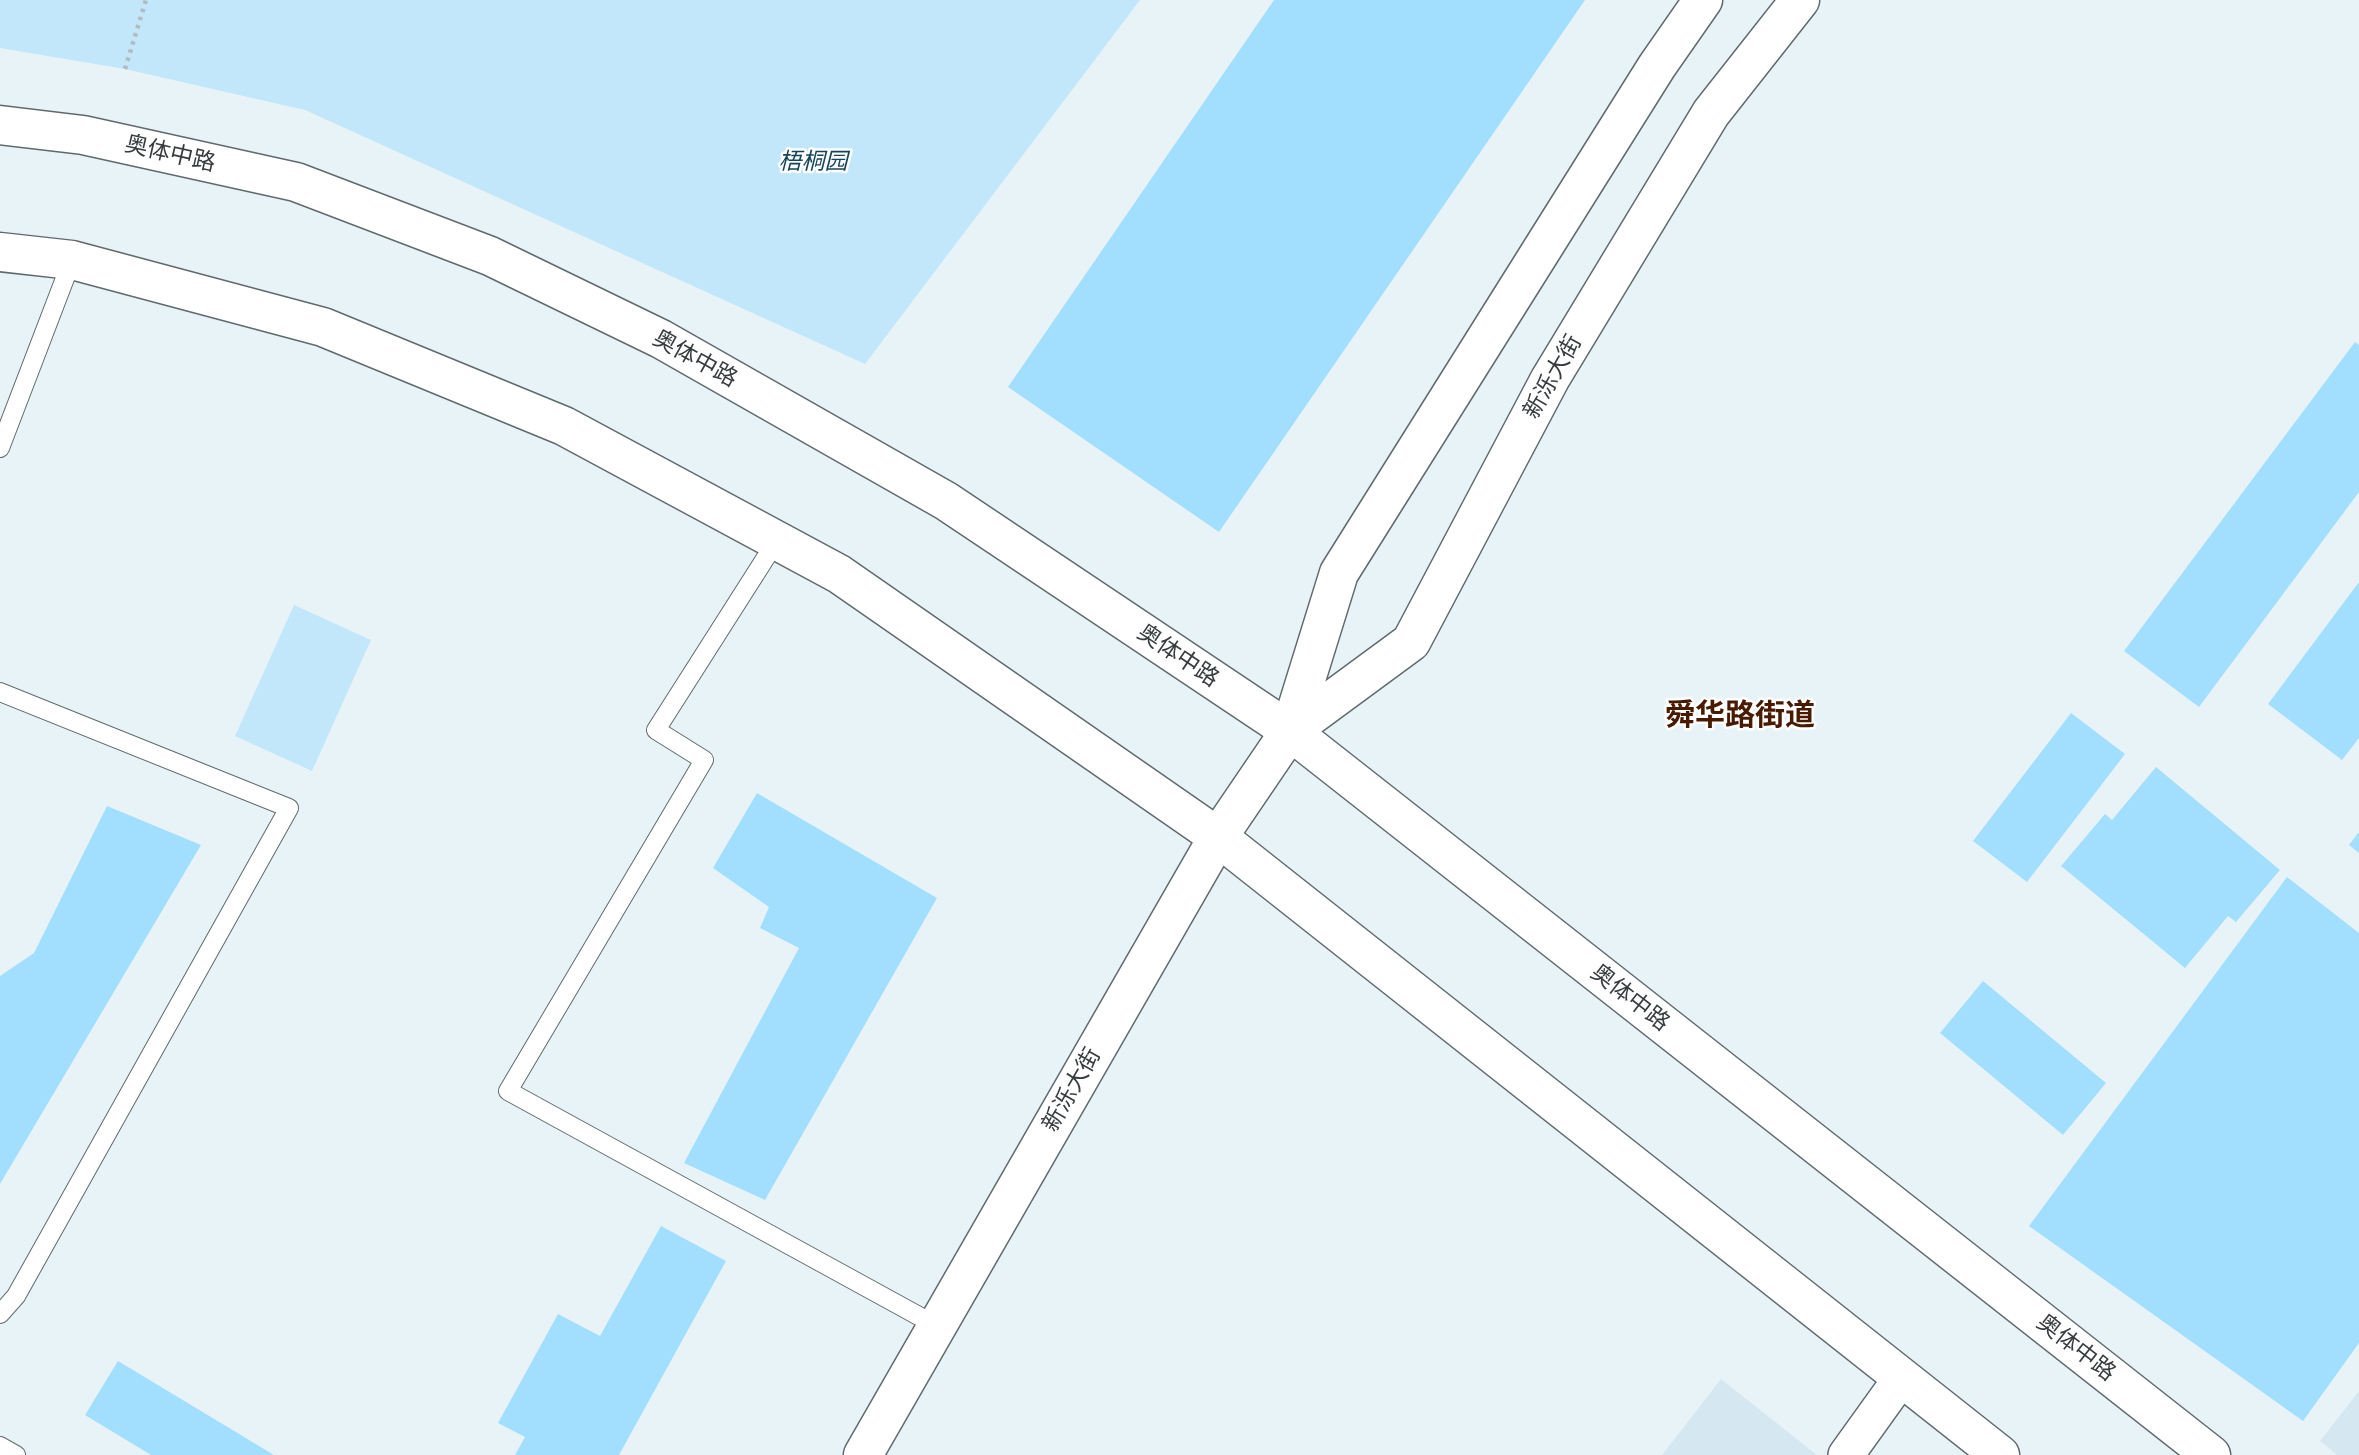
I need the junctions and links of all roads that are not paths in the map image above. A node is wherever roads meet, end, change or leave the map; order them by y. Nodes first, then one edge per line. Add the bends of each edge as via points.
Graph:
1 (1703, 0) edge
2 (1800, 0) edge
3 (0, 125) edge
4 (0, 252) edge
5 (72, 260) junction
6 (0, 448) edge
7 (777, 540) junction
8 (0, 692) edge
9 (1290, 731) junction
10 (1218, 837) junction
11 (0, 1314) edge
12 (937, 1326) junction
13 (1902, 1377) junction
14 (0, 1446) edge
15 (16, 1455) edge
16 (863, 1455) edge
17 (1846, 1455) edge
18 (2000, 1455) edge
19 (2211, 1455) edge

1 - 9 main road, 新泺大街 via 1339,573
2 - 9 main road, 新泺大街 via 1712,113 1550,379 1411,642
3 - 9 main road, 奥体中路 via 83,135 296,182 490,256 661,339 946,501
4 - 5 main road
5 - 6 lane
5 - 7 main road via 323,327 564,426
7 - 10 main road via 839,574
7 - 12 lane via 656,730 704,760 508,1091
8 - 11 lane via 289,808 16,1296
9 - 10 main road, 新泺大街
9 - 19 main road, 奥体中路
10 - 12 main road, 新泺大街
10 - 13 main road
12 - 16 main road, 新泺大街
13 - 17 street
13 - 18 main road
14 - 15 lane

